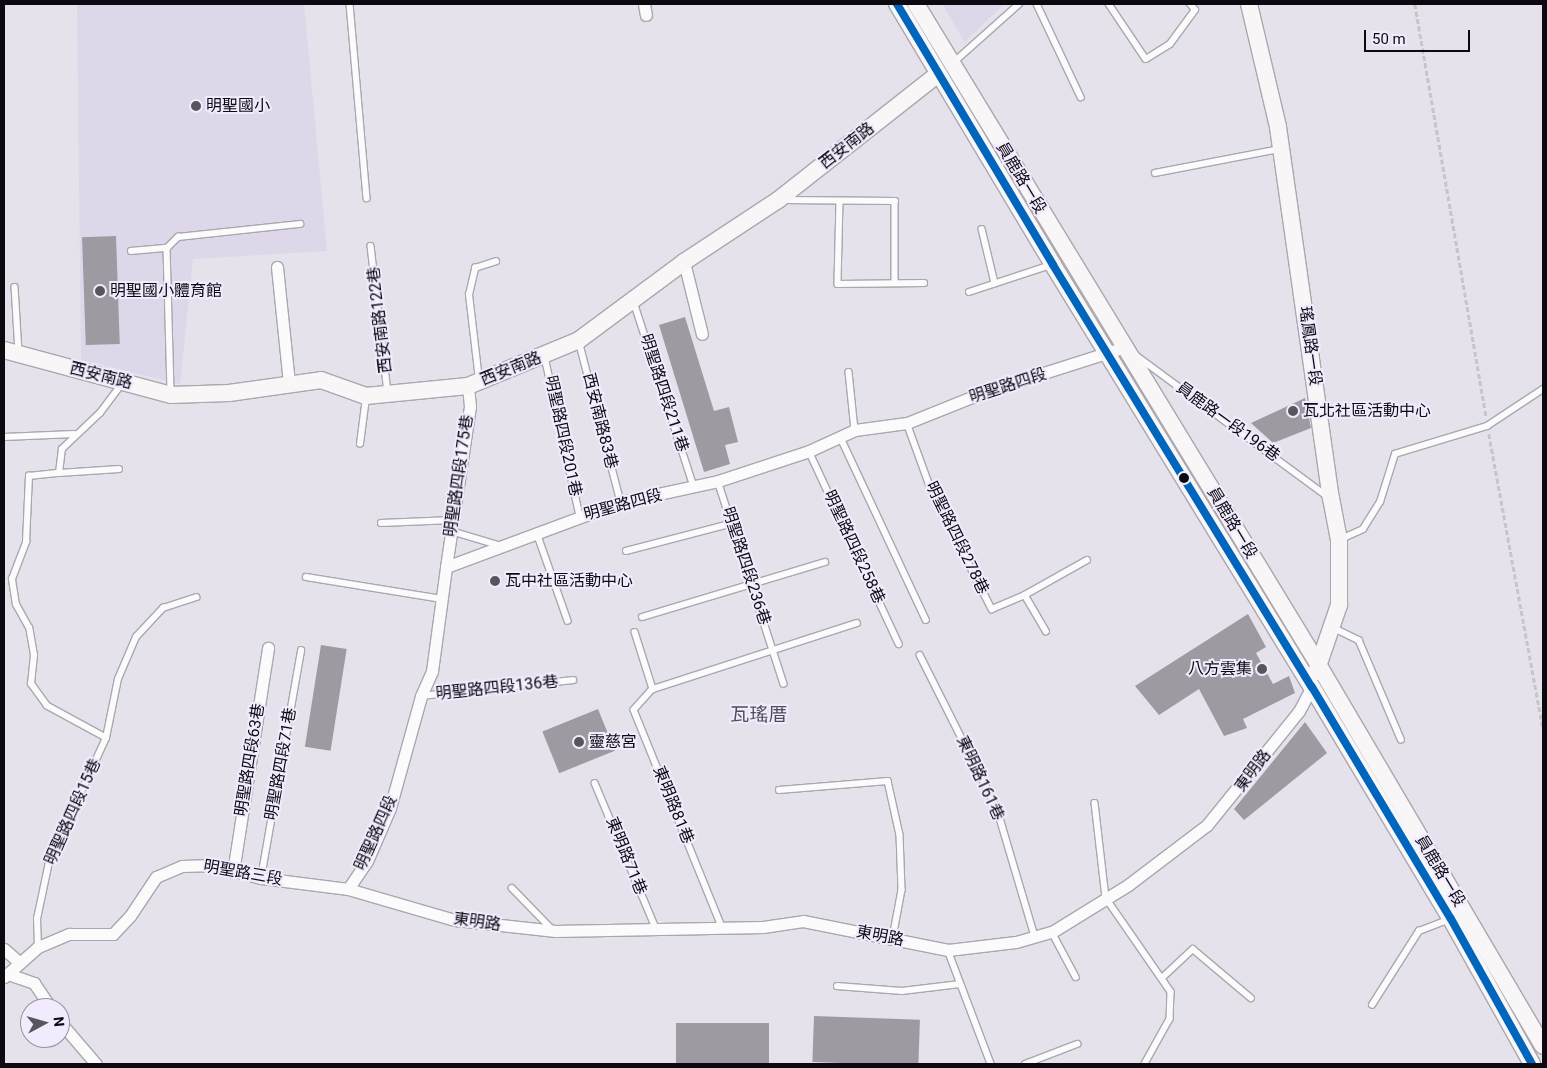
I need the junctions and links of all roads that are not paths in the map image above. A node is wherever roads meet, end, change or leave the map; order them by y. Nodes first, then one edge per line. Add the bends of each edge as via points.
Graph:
1 (350, 4) edge
2 (897, 4) edge
3 (916, 4) edge
4 (1019, 4) edge
5 (1037, 4) edge
6 (1109, 4) edge
7 (1190, 4) edge
8 (1249, 4) edge
9 (951, 64) junction
10 (938, 74) junction
11 (1081, 97) dead end
12 (1281, 149) junction
13 (1155, 173) dead end
14 (367, 198) dead end
15 (778, 200) junction
16 (840, 201) junction
17 (300, 224) dead end
18 (982, 229) dead end
19 (371, 246) dead end
20 (167, 248) junction
21 (131, 251) dead end
22 (496, 261) dead end
23 (684, 262) junction
24 (1053, 265) junction
25 (277, 267) dead end
26 (895, 283) junction
27 (924, 283) dead end
28 (995, 283) junction
29 (15, 286) dead end
30 (969, 292) dead end
31 (633, 300) junction
32 (702, 334) dead end
33 (579, 340) junction
34 (1117, 351) junction
35 (11, 352) edge
36 (545, 356) junction
37 (849, 372) dead end
38 (122, 383) junction
39 (289, 384) junction
40 (473, 384) junction
41 (1543, 389) edge
42 (171, 394) junction
43 (388, 394) junction
44 (366, 396) junction
45 (907, 423) junction
46 (855, 430) junction
47 (74, 434) junction
48 (840, 435) junction
49 (4, 437) edge
50 (360, 444) dead end
51 (809, 451) junction
52 (119, 469) dead end
53 (59, 472) junction
54 (718, 481) junction
55 (694, 487) junction
56 (1330, 498) junction
57 (621, 502) junction
58 (580, 516) junction
59 (382, 523) dead end
60 (730, 524) junction
61 (452, 526) junction
62 (537, 531) junction
63 (1339, 540) junction
64 (498, 546) junction
65 (626, 551) dead end
66 (1087, 560) dead end
67 (825, 562) dead end
68 (446, 567) junction
69 (306, 576) dead end
70 (751, 584) junction
71 (1025, 595) junction
72 (196, 598) dead end
73 (442, 599) junction
74 (642, 617) dead end
75 (926, 620) dead end
76 (568, 621) dead end
77 (857, 623) dead end
78 (1332, 628) junction
79 (1046, 631) dead end
80 (635, 632) dead end
81 (899, 644) dead end
82 (268, 648) dead end
83 (301, 650) dead end
84 (774, 650) junction
85 (920, 655) dead end
86 (1318, 664) junction
87 (572, 680) dead end
88 (784, 684) dead end
89 (1312, 686) junction
90 (653, 689) junction
91 (422, 696) junction
92 (106, 738) junction
93 (1401, 739) dead end
94 (596, 783) dead end
95 (779, 790) dead end
96 (1095, 803) dead end
97 (233, 872) junction
98 (261, 878) junction
99 (512, 888) dead end
100 (348, 889) junction
101 (1106, 898) junction
102 (1450, 919) junction
103 (722, 926) junction
104 (656, 928) junction
105 (555, 931) junction
106 (1052, 932) junction
107 (1035, 936) junction
108 (893, 938) junction
109 (38, 947) junction
110 (4, 949) edge
111 (948, 950) junction
112 (18, 962) junction
113 (6, 976) edge
114 (1076, 977) dead end
115 (1162, 978) junction
116 (960, 984) junction
117 (837, 986) dead end
118 (44, 998) edge
119 (1251, 998) dead end
120 (1372, 1005) dead end
121 (70, 1034) edge
122 (1077, 1044) dead end
123 (1543, 1046) edge
124 (96, 1064) edge
125 (991, 1064) edge
126 (1025, 1064) edge
127 (1145, 1064) edge
128 (1532, 1064) edge

1 - 14 lane
2 - 10 main road, 員鹿路一段
3 - 9 main road, 員鹿路一段
4 - 9 lane
5 - 11 lane
6 - 7 lane via 1146,59 1170,44 1195,10
8 - 12 main road, 瑤鳳路一段
9 - 10 lane
9 - 34 main road, 員鹿路一段
10 - 15 main road, 西安南路
10 - 24 main road, 員鹿路一段
12 - 13 lane
12 - 56 main road, 瑤鳳路一段
15 - 16 lane
15 - 23 main road, 西安南路
16 - 26 lane via 895,201
16 - 26 lane via 838,284
17 - 20 lane via 178,237
18 - 28 lane
19 - 43 lane, 西安南路122巷
20 - 21 lane
20 - 42 lane
22 - 40 lane via 475,268 469,295
23 - 31 main road, 西安南路
23 - 32 street
24 - 28 lane
24 - 34 main road, 員鹿路一段
25 - 39 street
26 - 27 lane
28 - 30 lane
29 - 35 lane
31 - 33 main road, 西安南路
31 - 55 lane, 明聖路四段211巷
33 - 36 main road, 西安南路
33 - 57 lane, 西安南路83巷
34 - 45 street, 明聖路四段 via 984,392
34 - 56 lane, 員鹿路一段196巷
34 - 86 main road, 員鹿路一段
34 - 89 main road, 員鹿路一段
35 - 38 main road, 西安南路
36 - 40 main road, 西安南路
36 - 58 lane, 明聖路四段201巷
37 - 46 lane
38 - 42 main road, 西安南路
38 - 47 lane via 100,413
39 - 42 main road, 西安南路 via 229,393
39 - 44 main road, 西安南路 via 321,380
40 - 43 main road, 西安南路
40 - 61 street, 明聖路四段175巷
41 - 63 lane via 1487,426 1394,454 1380,502 1363,529
43 - 44 main road, 西安南路
44 - 50 lane
45 - 46 street, 明聖路四段
45 - 71 lane, 明聖路四段278巷 via 931,489 992,609
46 - 48 street, 明聖路四段
47 - 49 lane
47 - 53 lane via 62,448
48 - 51 street, 明聖路四段
48 - 75 lane
51 - 54 street, 明聖路四段
51 - 81 lane, 明聖路四段258巷
52 - 53 lane, 明聖路四段15巷
53 - 92 lane, 明聖路四段15巷 via 29,476 26,542 12,578 16,605 29,628 34,655 30,684 36,693 47,706
54 - 55 street, 明聖路四段
54 - 60 lane, 明聖路四段236巷
55 - 57 street, 明聖路四段
56 - 63 main road, 瑤鳳路一段
57 - 58 street, 明聖路四段
58 - 62 street, 明聖路四段
59 - 61 lane
60 - 65 lane
60 - 70 lane, 明聖路四段236巷
61 - 64 lane
61 - 68 street, 明聖路四段175巷
62 - 64 street, 明聖路四段
62 - 76 lane
63 - 78 main road, 瑤鳳路一段 via 1339,605
64 - 68 street, 明聖路四段
66 - 71 lane, 明聖路四段278巷
67 - 70 lane
68 - 73 street, 明聖路四段
69 - 73 lane
70 - 74 lane
70 - 84 lane, 明聖路四段236巷
71 - 79 lane
72 - 92 lane, 明聖路四段15巷 via 163,608 136,637 118,679
73 - 91 street, 明聖路四段 via 432,671
77 - 84 lane
78 - 86 main road, 瑤鳳路一段
78 - 93 lane via 1359,640
80 - 90 lane
82 - 97 street, 明聖路四段63巷
83 - 98 lane, 明聖路四段71巷
84 - 88 lane, 明聖路四段236巷
84 - 90 lane
85 - 107 lane, 東明路161巷 via 996,808
86 - 89 main road, 瑤鳳路一段
86 - 123 main road, 員鹿路一段
87 - 91 lane, 明聖路四段136巷
89 - 101 street, 東明路 via 1300,711 1207,825
89 - 102 main road, 員鹿路一段
90 - 103 lane, 東明路81巷 via 634,710
91 - 100 street, 明聖路四段 via 390,808 367,860
92 - 109 lane, 明聖路四段15巷 via 49,862 37,919
94 - 104 lane, 東明路71巷
95 - 108 lane via 888,781 900,835 902,890
96 - 101 lane
97 - 98 street, 明聖路三段
97 - 109 street, 明聖路三段 via 213,865 182,866 156,877 130,916 113,934 69,934
98 - 100 street, 明聖路三段
99 - 105 lane
100 - 105 street, 東明路 via 455,920
101 - 106 street, 東明路
101 - 115 lane
102 - 120 lane via 1419,931
102 - 128 main road, 員鹿路一段
103 - 104 street, 東明路
103 - 108 street, 東明路 via 763,927 803,922
104 - 105 street, 東明路
106 - 107 street, 東明路
106 - 114 lane
107 - 111 street, 東明路 via 1016,942
108 - 111 street, 東明路
109 - 112 street, 明聖路三段
110 - 112 street
111 - 116 lane
112 - 113 street, 明聖路三段
113 - 118 street via 34,983
115 - 119 lane via 1193,949
115 - 127 lane via 1171,992 1173,1006 1170,1019
116 - 117 lane via 902,991
116 - 125 lane
121 - 124 street
122 - 126 lane

